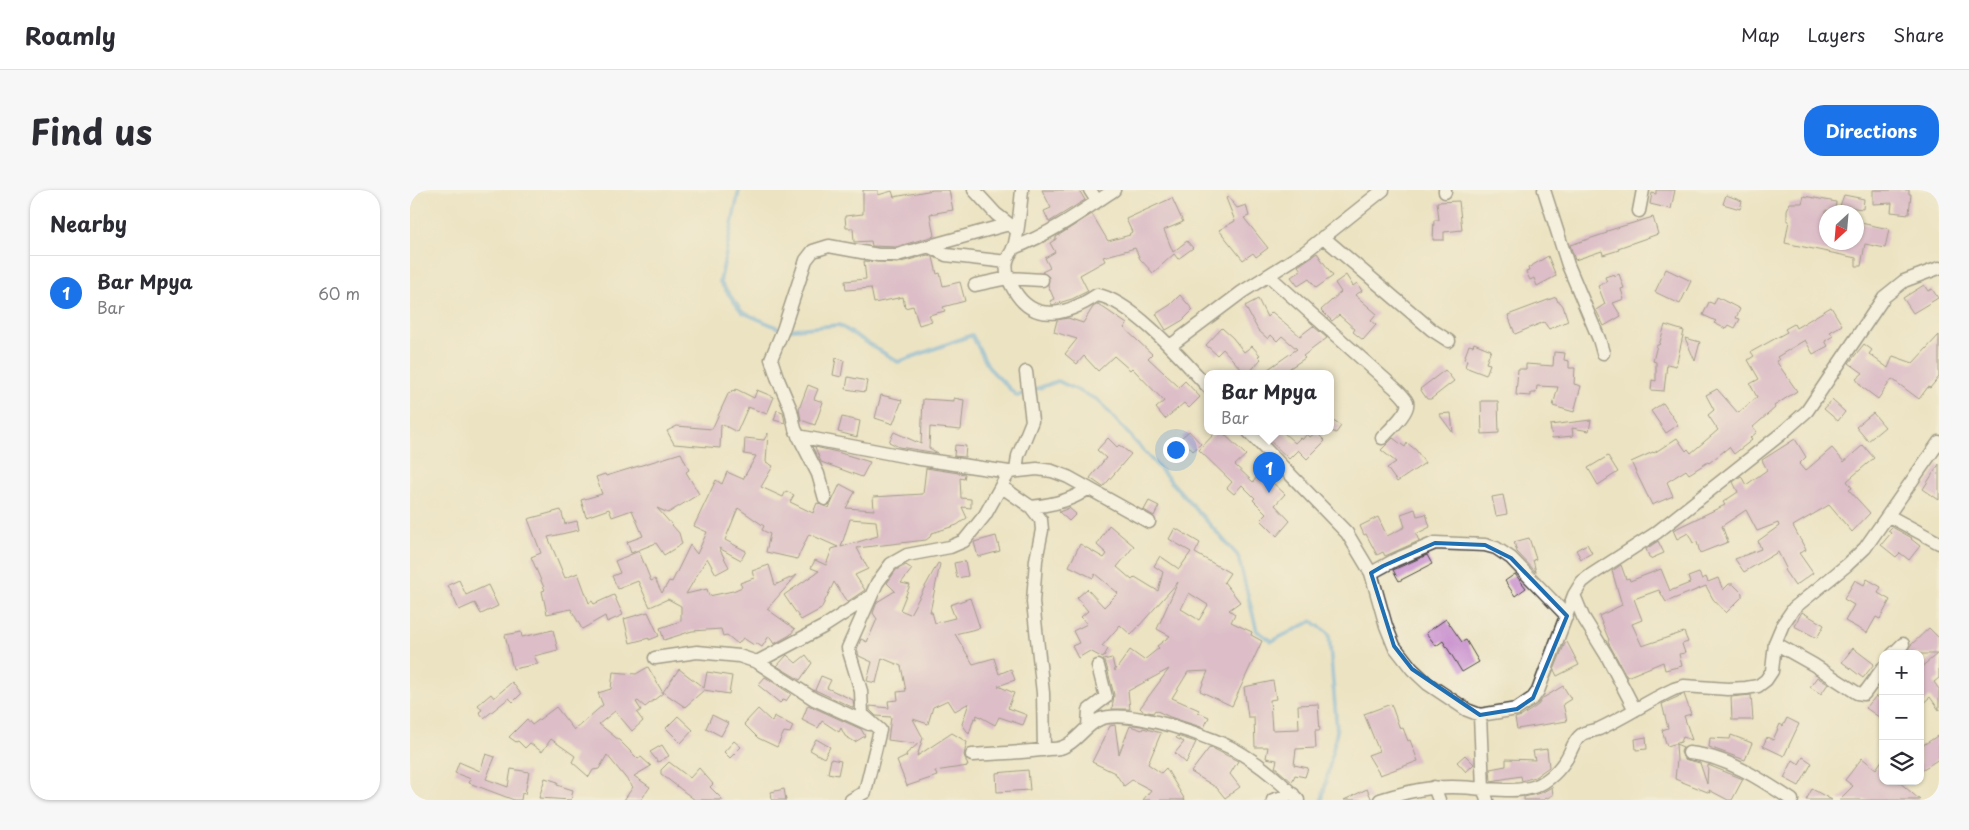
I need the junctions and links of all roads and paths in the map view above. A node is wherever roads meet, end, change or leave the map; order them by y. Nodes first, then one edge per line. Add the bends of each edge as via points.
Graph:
1 (974, 190) edge
2 (1022, 190) edge
3 (1090, 190) edge
4 (1114, 190) edge
5 (1383, 190) edge
6 (1544, 190) edge
7 (1643, 190) edge
8 (1097, 201) junction
9 (1639, 211) dead end
10 (1013, 227) junction
11 (1323, 237) junction
12 (930, 246) junction
13 (1013, 248) junction
14 (1007, 262) junction
15 (1939, 268) edge
16 (1269, 276) junction
17 (1008, 278) junction
18 (1042, 280) dead end
19 (975, 285) dead end
20 (1449, 341) dead end
21 (1170, 346) junction
22 (1603, 353) dead end
23 (1026, 372) dead end
24 (1204, 383) edge
25 (1253, 435) edge
26 (798, 436) junction
27 (1382, 438) dead end
28 (1939, 442) edge
29 (1013, 472) junction
30 (1002, 487) junction
31 (1088, 488) junction
32 (825, 499) dead end
33 (1031, 507) junction
34 (1889, 516) junction
35 (1149, 522) dead end
36 (1939, 543) edge
37 (1371, 573) junction
38 (1574, 595) junction
39 (871, 596) junction
40 (1568, 616) junction
41 (1775, 644) junction
42 (1904, 644) dead end
43 (1897, 650) edge
44 (655, 658) dead end
45 (757, 662) junction
46 (1098, 666) dead end
47 (1879, 673) edge
48 (1634, 710) junction
49 (1480, 715) junction
50 (1088, 727) junction
51 (880, 730) junction
52 (1044, 750) junction
53 (1689, 753) dead end
54 (972, 755) dead end
55 (1434, 787) junction
56 (1485, 794) edge
57 (1295, 797) edge
58 (852, 800) edge
59 (1273, 800) edge
60 (1380, 800) edge
61 (1439, 800) edge
62 (1792, 800) edge

1 - 10 street
2 - 10 street
3 - 8 street
4 - 8 street
5 - 11 street
6 - 22 street via 1568,266
7 - 9 street
8 - 13 street
10 - 12 street
10 - 13 street
11 - 16 street
11 - 20 street
12 - 14 street via 946,255
12 - 26 street via 878,255 829,246 813,252 806,260 772,359
13 - 14 street
14 - 17 street
15 - 38 street via 1904,281 1884,297 1807,411 1656,533 1582,582
16 - 21 street via 1242,292
16 - 27 street via 1397,390 1406,402 1404,414
17 - 18 street
17 - 19 street
17 - 21 street via 1021,300 1044,313 1068,311 1097,295 1108,296
21 - 24 street
23 - 29 street via 1032,421
25 - 37 street via 1347,533
26 - 29 street via 914,458
26 - 32 street via 818,474
28 - 34 street
29 - 30 street
29 - 31 street via 1052,471
30 - 33 street
30 - 39 street via 964,541 897,560 883,574
31 - 33 street via 1067,500
31 - 35 street
33 - 52 street via 1041,520 1042,530 1033,602 1043,693
34 - 36 street
34 - 41 street via 1859,554 1794,608
37 - 40 street via 1435,543 1485,545 1512,558
37 - 49 street via 1394,646 1428,684
38 - 40 street
38 - 48 street via 1582,617 1607,656
39 - 45 street
39 - 51 street via 848,648 861,691 862,714
40 - 49 street via 1533,698 1517,709
41 - 47 street via 1857,693 1864,694
41 - 48 street via 1772,671 1758,686 1728,689 1684,686
42 - 43 street
44 - 45 street via 704,652 739,656
45 - 51 street via 814,699
46 - 50 street via 1106,697 1089,710
48 - 56 street via 1599,729 1582,734 1552,777 1542,785
49 - 56 street
50 - 52 street via 1063,747
50 - 57 street via 1100,719 1135,717 1221,743 1243,755
51 - 58 street via 865,792
52 - 54 street
53 - 62 street via 1724,762
55 - 56 street via 1459,786
55 - 60 street
55 - 61 street
57 - 59 street

